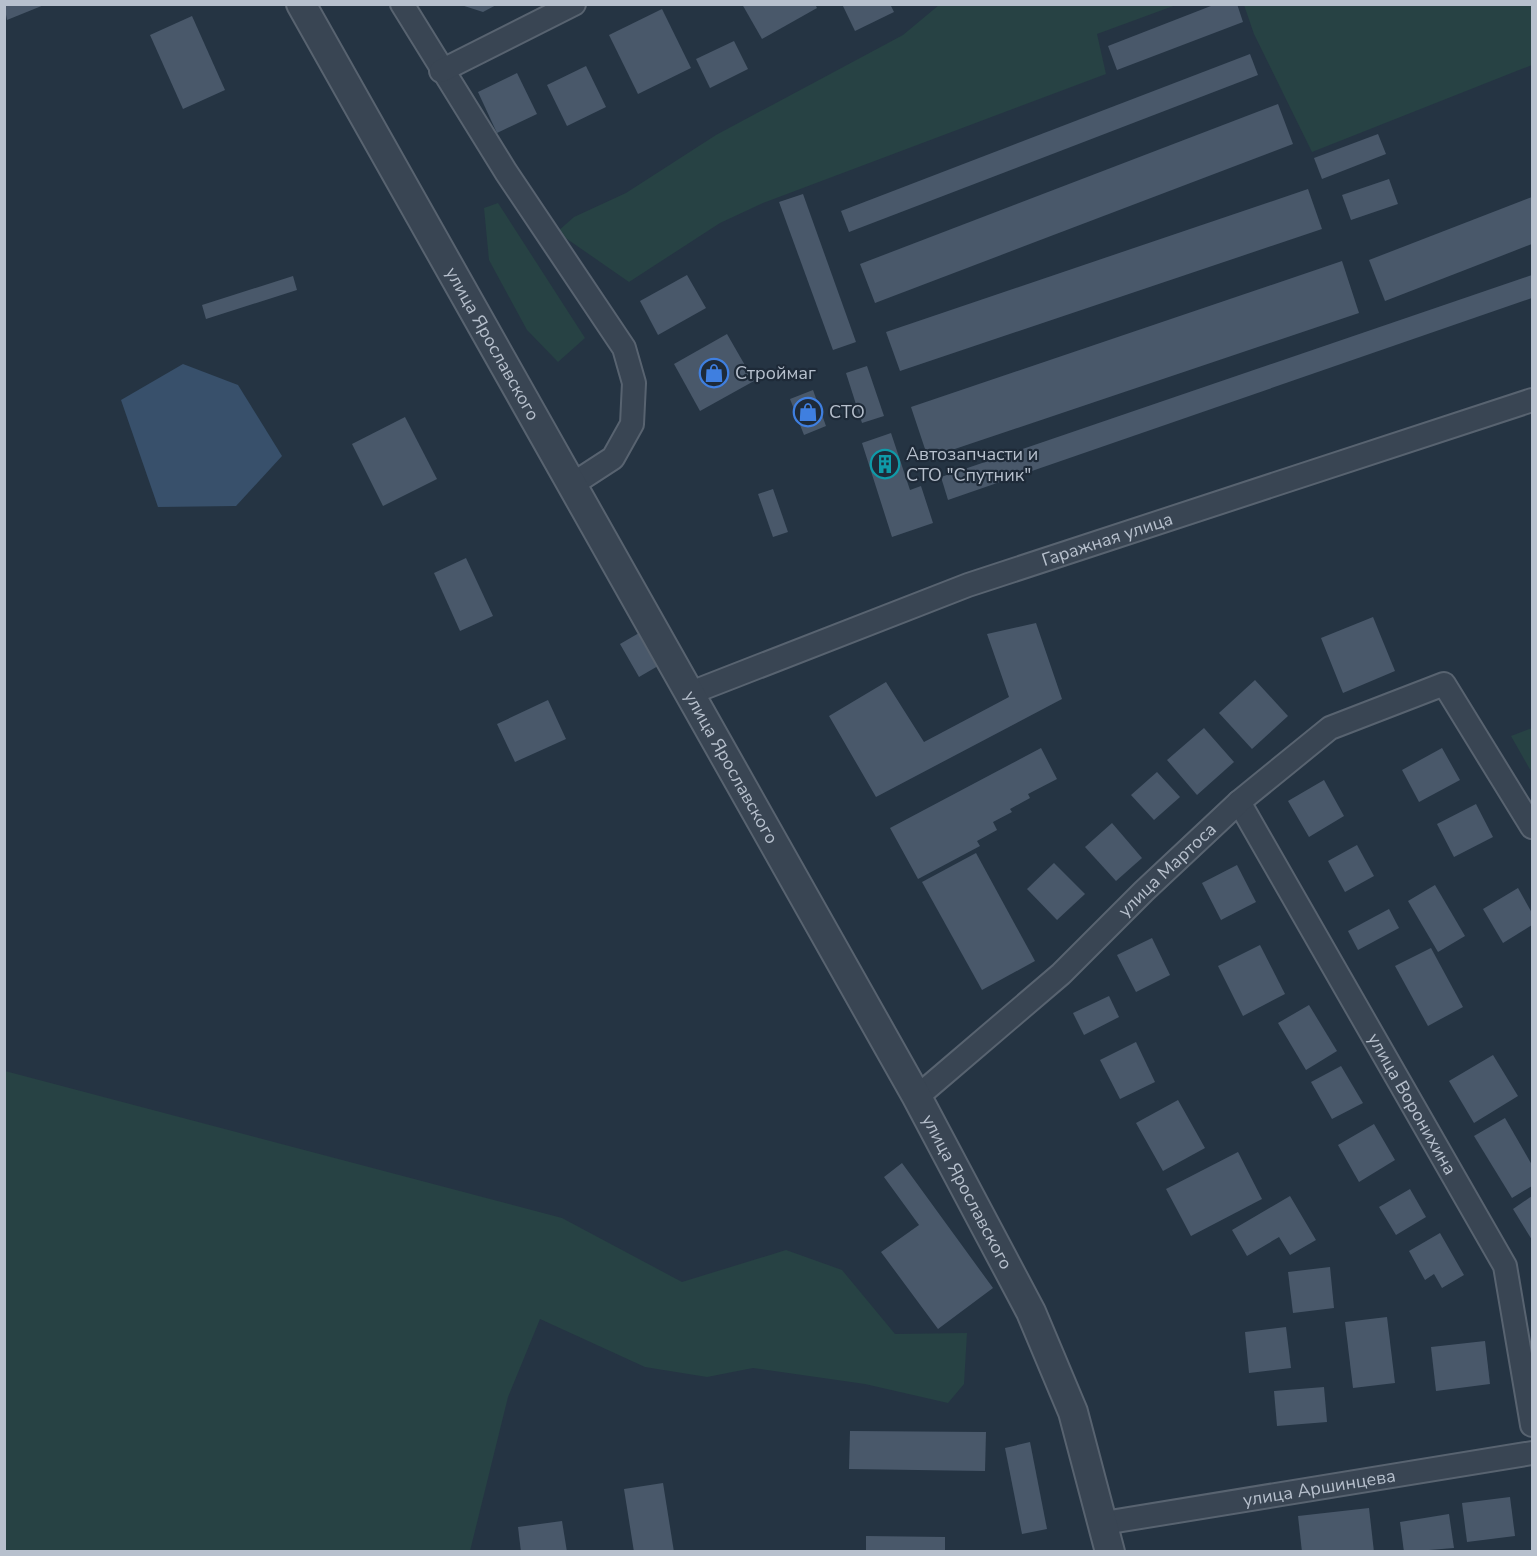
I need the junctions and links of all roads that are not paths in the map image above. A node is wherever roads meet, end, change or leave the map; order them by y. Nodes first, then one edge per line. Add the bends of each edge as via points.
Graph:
1 (301, 4) edge
2 (402, 4) edge
3 (574, 4) edge
4 (441, 71) junction
5 (1533, 400) edge
6 (573, 484) junction
7 (688, 694) junction
8 (1239, 802) junction
9 (1533, 828) edge
10 (916, 1097) junction
11 (1533, 1425) edge
12 (1533, 1453) edge
13 (1104, 1523) junction
14 (1110, 1551) edge

1 - 6 street, улица Ярославского
2 - 4 street
3 - 4 street
4 - 6 street via 624,348 634,383 632,424 613,458
5 - 7 street, Гаражная улица via 968,585
6 - 7 street, улица Ярославского
7 - 10 street, улица Ярославского
8 - 9 street, улица Мартоса via 1330,728 1444,684
8 - 10 street, улица Мартоса via 1061,974
8 - 11 street, улица Воронихина via 1505,1266
10 - 13 street, улица Ярославского via 1031,1312 1073,1412
12 - 13 street, улица Аршинцева
13 - 14 street, улица Ярославского

